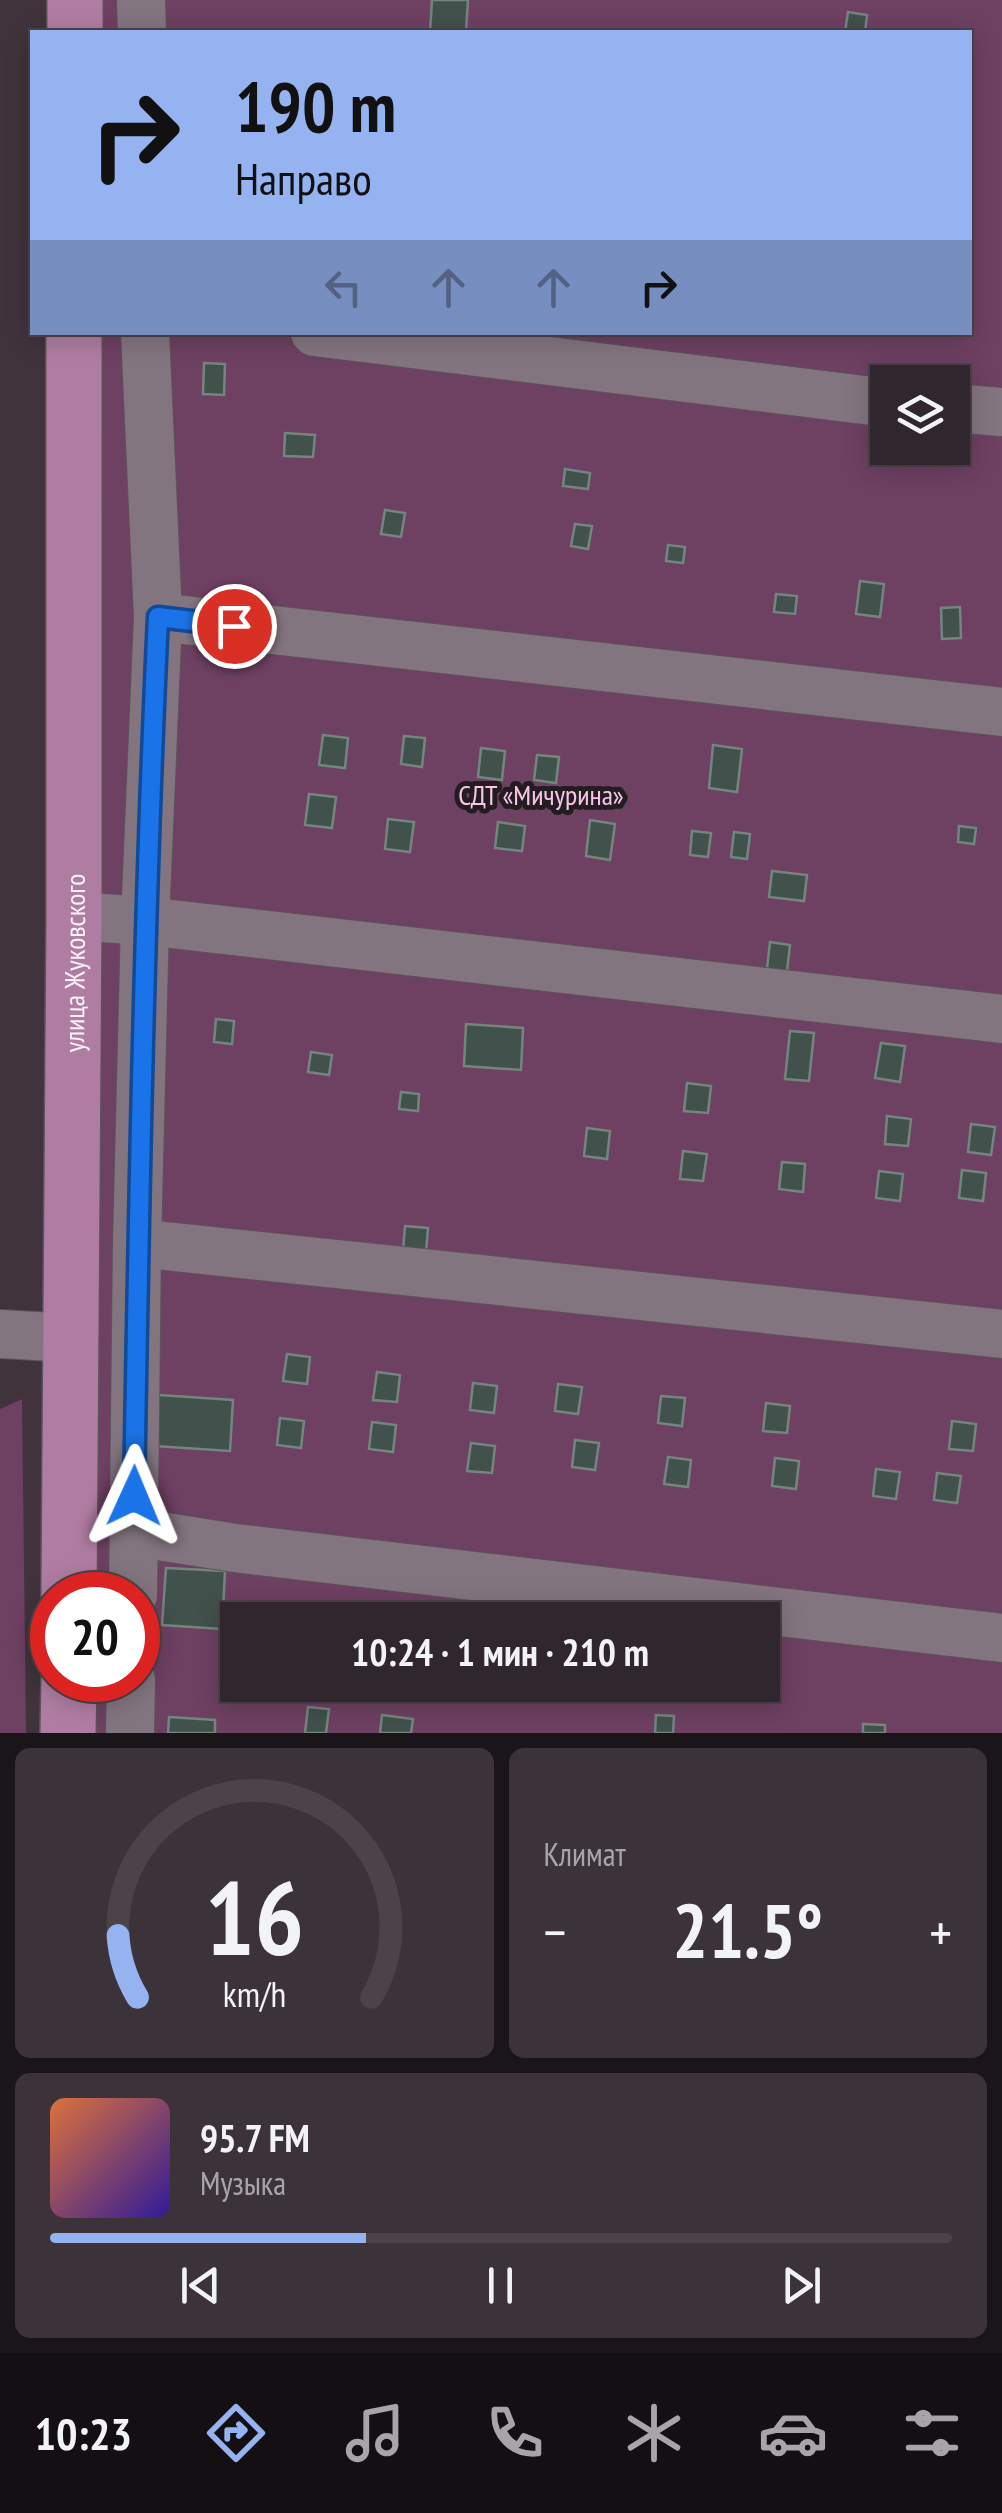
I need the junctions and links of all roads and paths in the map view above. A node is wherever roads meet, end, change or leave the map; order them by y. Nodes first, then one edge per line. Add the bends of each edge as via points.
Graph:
1 (75, 0) edge
2 (141, 0) edge
3 (75, 30) edge
4 (142, 30) edge
5 (74, 335) edge
6 (145, 335) edge
7 (339, 335) edge
8 (870, 401) edge
9 (970, 409) edge
10 (1002, 412) edge
11 (158, 617) junction
12 (1002, 712) edge
13 (74, 916) junction
14 (145, 921) junction
15 (1002, 1019) edge
16 (137, 1243) junction
17 (0, 1334) edge
18 (1002, 1334) edge
19 (71, 1338) junction
20 (134, 1532) junction
21 (69, 1572) edge
22 (133, 1572) edge
23 (1002, 1638) edge
24 (68, 1702) edge
25 (131, 1702) edge
26 (68, 1733) edge
27 (130, 1733) edge

1 - 3 main road
2 - 4 lane
5 - 13 main road, улица Жуковского
6 - 11 lane
7 - 8 lane
9 - 10 lane
11 - 12 lane
11 - 14 lane
13 - 14 lane
13 - 19 main road, улица Жуковского
14 - 15 lane
14 - 16 lane
16 - 18 lane
16 - 20 lane
17 - 19 lane
19 - 21 main road, улица Жуковского
20 - 22 lane
20 - 23 lane
24 - 26 main road
25 - 27 lane

